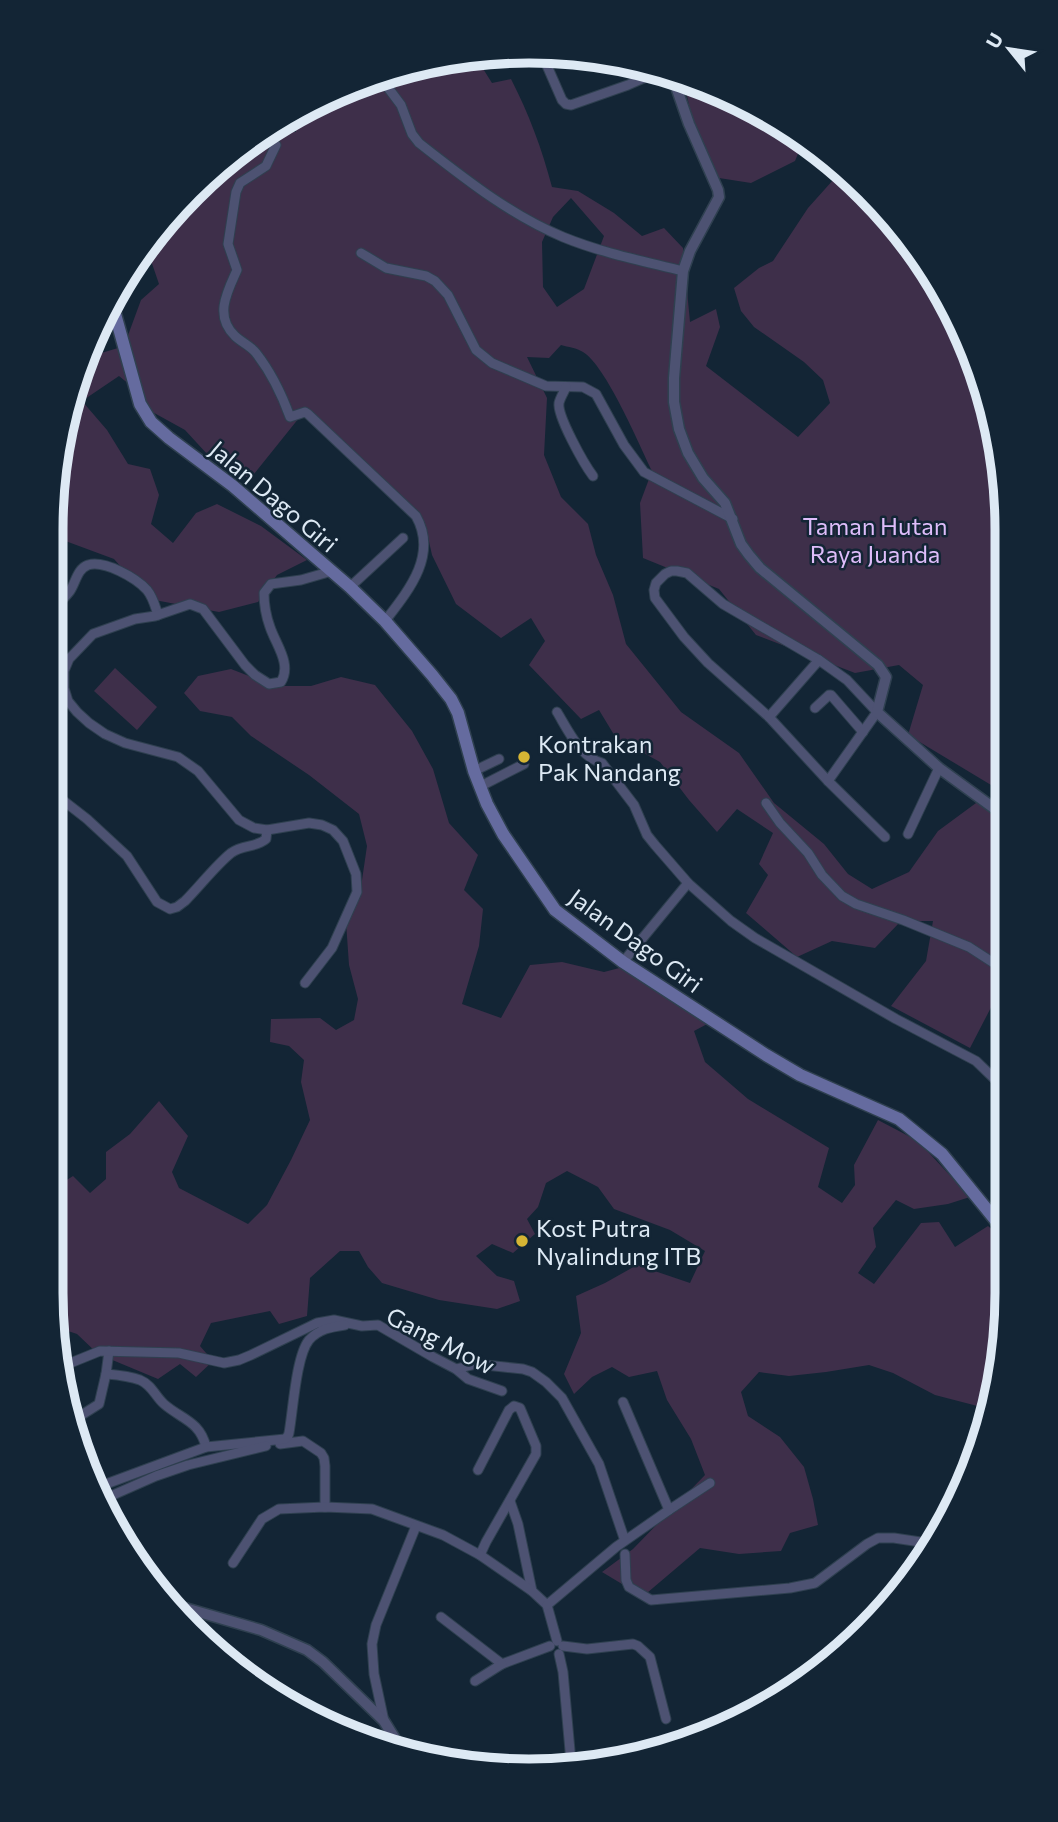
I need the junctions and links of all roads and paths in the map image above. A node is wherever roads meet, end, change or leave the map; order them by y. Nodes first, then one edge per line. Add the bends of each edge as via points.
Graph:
1 (546, 64) edge
2 (644, 78) edge
3 (387, 86) edge
4 (676, 87) edge
5 (276, 145) dead end
6 (361, 253) dead end
7 (683, 271) junction
8 (115, 315) edge
9 (566, 387) junction
10 (593, 475) dead end
11 (733, 519) junction
12 (403, 538) dead end
13 (332, 571) junction
14 (350, 587) junction
15 (63, 598) edge
16 (158, 615) junction
17 (385, 621) junction
18 (819, 660) junction
19 (815, 708) dead end
20 (557, 712) dead end
21 (877, 712) junction
22 (769, 716) junction
23 (863, 732) junction
24 (499, 759) dead end
25 (524, 764) dead end
26 (939, 768) junction
27 (474, 771) junction
28 (828, 780) junction
29 (480, 787) junction
30 (63, 800) edge
31 (766, 803) dead end
32 (995, 809) edge
33 (267, 830) junction
34 (908, 834) dead end
35 (885, 837) dead end
36 (688, 883) junction
37 (623, 962) junction
38 (995, 964) edge
39 (306, 983) dead end
40 (995, 1079) edge
41 (995, 1219) edge
42 (358, 1325) junction
43 (109, 1351) junction
44 (69, 1363) edge
45 (456, 1369) junction
46 (106, 1374) junction
47 (502, 1391) dead end
48 (623, 1402) dead end
49 (80, 1416) edge
50 (206, 1447) junction
51 (478, 1469) dead end
52 (710, 1483) dead end
53 (104, 1485) edge
54 (110, 1496) edge
55 (510, 1501) junction
56 (325, 1507) junction
57 (669, 1510) junction
58 (416, 1526) junction
59 (922, 1542) edge
60 (621, 1543) junction
61 (625, 1554) dead end
62 (480, 1555) junction
63 (233, 1563) dead end
64 (533, 1591) junction
65 (547, 1605) junction
66 (186, 1608) edge
67 (441, 1617) dead end
68 (557, 1647) junction
69 (502, 1664) junction
70 (475, 1681) dead end
71 (666, 1719) dead end
72 (384, 1721) junction
73 (395, 1739) edge
74 (570, 1757) edge

1 - 2 street via 562,100 571,105
3 - 7 street via 419,143 475,187 532,223 588,246
4 - 7 street via 719,197
5 - 17 street via 266,166 240,183 236,192 228,244 237,270 225,296 224,321 237,339 255,351 290,417 308,414 416,516 423,529 420,568
6 - 9 street via 386,268 435,281 448,295 477,350 492,363 546,386
7 - 11 street via 674,402 688,453
8 - 13 main road, Jalan Dago Giri via 140,404 151,422
9 - 10 street via 558,404 562,419
9 - 11 street via 583,387 596,394 644,472
11 - 21 street via 741,544 760,568 878,665 886,677
12 - 14 street
13 - 14 main road, Jalan Dago Giri
13 - 16 street via 271,584 264,593 268,620 285,663 284,678 275,684 262,680 245,665 203,609 190,604
14 - 17 main road, Jalan Dago Giri
15 - 16 street via 78,573 87,565 101,564 146,589
16 - 33 street via 93,635 69,659 64,671 68,701 105,734 178,757 198,771 239,820
17 - 27 main road, Jalan Dago Giri via 451,699
18 - 21 street via 847,680
18 - 22 street
18 - 22 street via 723,604 687,573 671,572 660,578 655,598 684,637
19 - 23 street via 831,695
20 - 36 street via 577,745 602,764 634,805 647,835
21 - 23 street
21 - 26 street
22 - 28 street
23 - 28 street
24 - 27 street
25 - 29 street
26 - 32 street
26 - 34 street
27 - 29 main road, Jalan Dago Giri
28 - 35 street
29 - 37 main road, Jalan Dago Giri via 503,834 555,910
30 - 33 street via 127,856 157,902 170,909 185,901 232,853 261,844
31 - 38 street via 842,896 969,947
33 - 39 street via 309,823 333,830 343,841 356,874 357,892 347,916 332,948
36 - 37 street
36 - 40 street via 755,938 976,1061
37 - 41 main road, Jalan Dago Giri via 800,1075 900,1119 942,1154
42 - 43 street, Gang Mow via 334,1320 317,1323 251,1355 223,1363 179,1353
42 - 45 street, Gang Mow via 378,1325
42 - 50 street via 325,1329 304,1349 285,1439
43 - 44 street, Gang Mow
43 - 46 street
45 - 47 street, Gang Mow via 468,1379
45 - 60 street via 476,1364 523,1369 562,1398 599,1464
46 - 49 street via 98,1406
46 - 50 street via 145,1383 165,1405 194,1425
48 - 57 street
50 - 53 street
51 - 55 street via 509,1410 520,1408 536,1454
52 - 57 street
54 - 56 street via 188,1465 303,1441 324,1458
55 - 62 street
55 - 64 street
56 - 58 street via 372,1509
56 - 63 street via 279,1509 267,1515
57 - 60 street
58 - 62 street
58 - 72 street via 372,1644
59 - 61 street via 878,1538 815,1583 651,1600 629,1587
60 - 65 street
62 - 64 street
64 - 65 street
65 - 68 street
66 - 72 street via 261,1630 307,1650
67 - 69 street
68 - 69 street
68 - 71 street via 638,1646 650,1657
68 - 74 street
69 - 70 street
72 - 73 street

